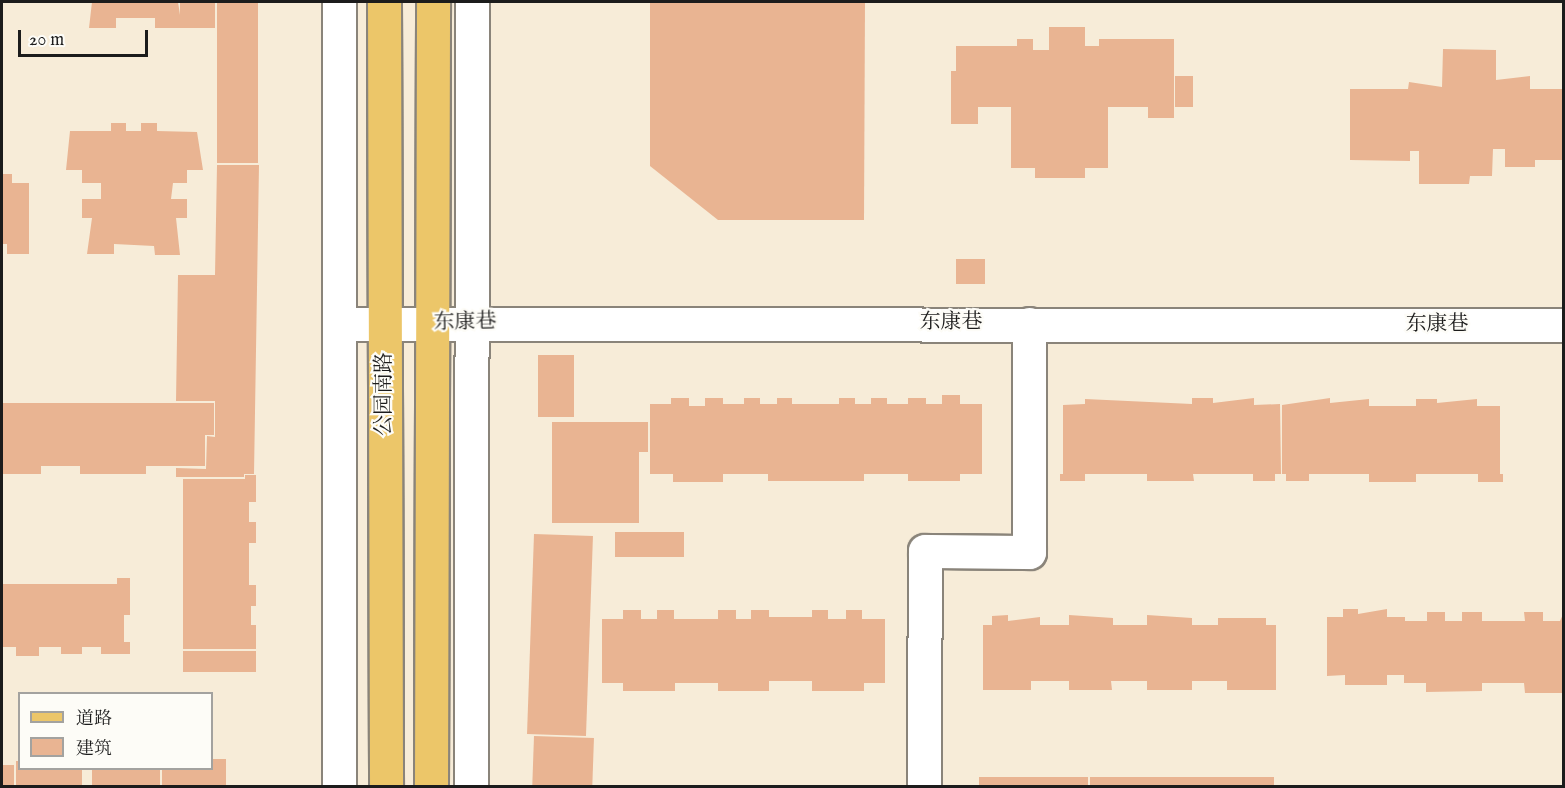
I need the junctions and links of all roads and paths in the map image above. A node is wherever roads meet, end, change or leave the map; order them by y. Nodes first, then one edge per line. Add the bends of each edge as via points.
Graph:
1 (339, 2) edge
2 (384, 2) edge
3 (433, 2) edge
4 (472, 2) edge
5 (470, 322) junction
6 (432, 323) junction
7 (339, 324) junction
8 (385, 324) junction
9 (1029, 324) junction
10 (1563, 325) edge
11 (339, 786) edge
12 (386, 786) edge
13 (431, 786) edge
14 (471, 786) edge
15 (924, 786) edge

1 - 7 street
2 - 8 main road, 公园南路
3 - 6 main road
4 - 5 street
5 - 6 street, 东康巷
5 - 9 street, 东康巷
5 - 14 street
6 - 8 street, 东康巷
6 - 13 main road
7 - 8 street, 东康巷
7 - 11 street
8 - 12 main road, 公园南路
9 - 10 street, 东康巷
9 - 15 street via 1029,552 925,551

